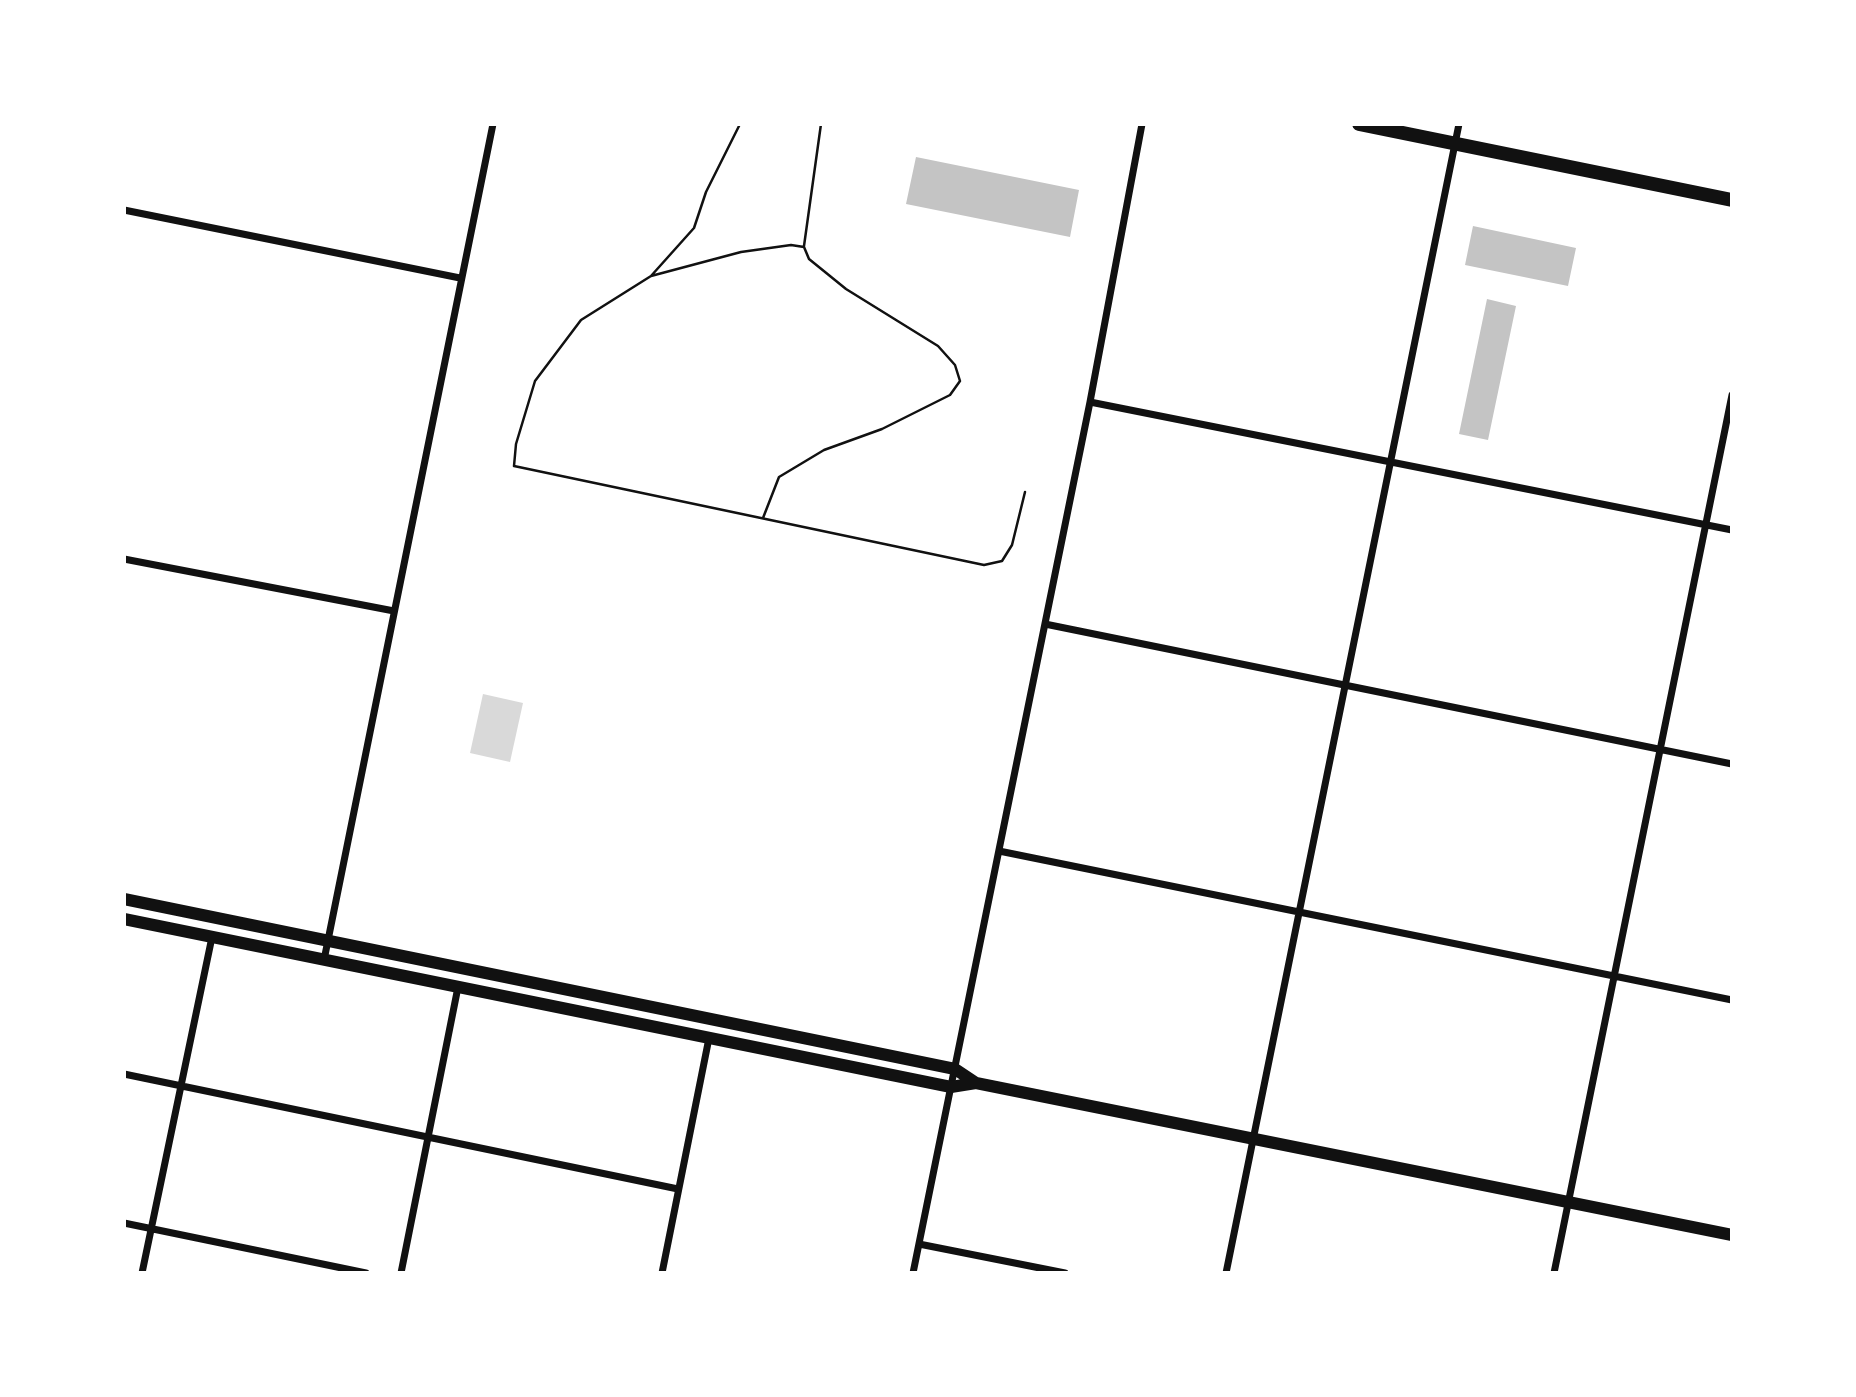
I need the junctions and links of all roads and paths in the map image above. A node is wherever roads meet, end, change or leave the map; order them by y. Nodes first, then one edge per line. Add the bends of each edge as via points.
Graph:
1 (493, 124) edge
2 (740, 124) edge
3 (821, 124) edge
4 (1142, 124) edge
5 (1359, 124) edge
6 (1459, 124) edge
7 (1455, 144) junction
8 (1732, 200) edge
9 (124, 210) edge
10 (804, 247) junction
11 (651, 276) junction
12 (460, 278) junction
13 (1732, 395) edge
14 (1090, 402) junction
15 (1391, 462) junction
16 (1026, 492) dead end
17 (764, 518) junction
18 (1705, 525) junction
19 (1732, 530) edge
20 (124, 559) edge
21 (394, 611) junction
22 (1045, 624) junction
23 (1345, 684) junction
24 (1660, 750) junction
25 (1732, 764) edge
26 (999, 851) junction
27 (124, 899) edge
28 (1299, 913) junction
29 (124, 919) edge
30 (212, 937) junction
31 (330, 938) junction
32 (324, 960) junction
33 (1614, 976) junction
34 (458, 987) junction
35 (1732, 1000) edge
36 (709, 1038) junction
37 (955, 1069) junction
38 (124, 1074) edge
39 (976, 1083) junction
40 (181, 1086) junction
41 (951, 1087) junction
42 (428, 1137) junction
43 (1252, 1139) junction
44 (678, 1189) junction
45 (1569, 1203) junction
46 (124, 1223) edge
47 (151, 1228) junction
48 (1732, 1235) edge
49 (919, 1244) junction
50 (142, 1273) edge
51 (366, 1273) edge
52 (401, 1273) edge
53 (662, 1273) edge
54 (913, 1273) edge
55 (1065, 1273) edge
56 (1226, 1273) edge
57 (1554, 1273) edge

1 - 12 street
2 - 11 path via 706,192 694,228
3 - 10 path
4 - 14 street
5 - 7 main road
6 - 7 street
7 - 8 main road
7 - 15 street
9 - 12 street
10 - 11 path via 741,252
10 - 17 path via 809,259 846,289 938,346 955,365 960,381 950,395 824,450 779,477
11 - 17 path via 581,320 535,380 514,466
12 - 21 street
13 - 18 street
14 - 15 street
14 - 22 street
15 - 18 street
15 - 23 street
16 - 17 path via 1012,545 1002,561 984,565
18 - 19 street
18 - 24 street
20 - 21 street
21 - 31 street
22 - 23 street
22 - 26 street
23 - 24 street
23 - 28 street
24 - 25 street
24 - 33 street
26 - 28 street
26 - 37 street
27 - 31 main road
28 - 33 street
28 - 43 street
29 - 30 main road
30 - 32 main road
30 - 40 street
31 - 32 street
31 - 37 main road
32 - 34 main road
33 - 35 street
33 - 45 street
34 - 36 main road
34 - 42 street
36 - 41 main road
36 - 44 street
37 - 39 main road
37 - 41 street
38 - 40 street
39 - 41 main road
39 - 43 main road
40 - 42 street
40 - 47 street
41 - 49 street
42 - 44 street
42 - 52 street
43 - 45 main road
43 - 56 street
44 - 53 street
45 - 48 main road
45 - 57 street
46 - 47 street
47 - 50 street
47 - 51 street
49 - 54 street
49 - 55 street

